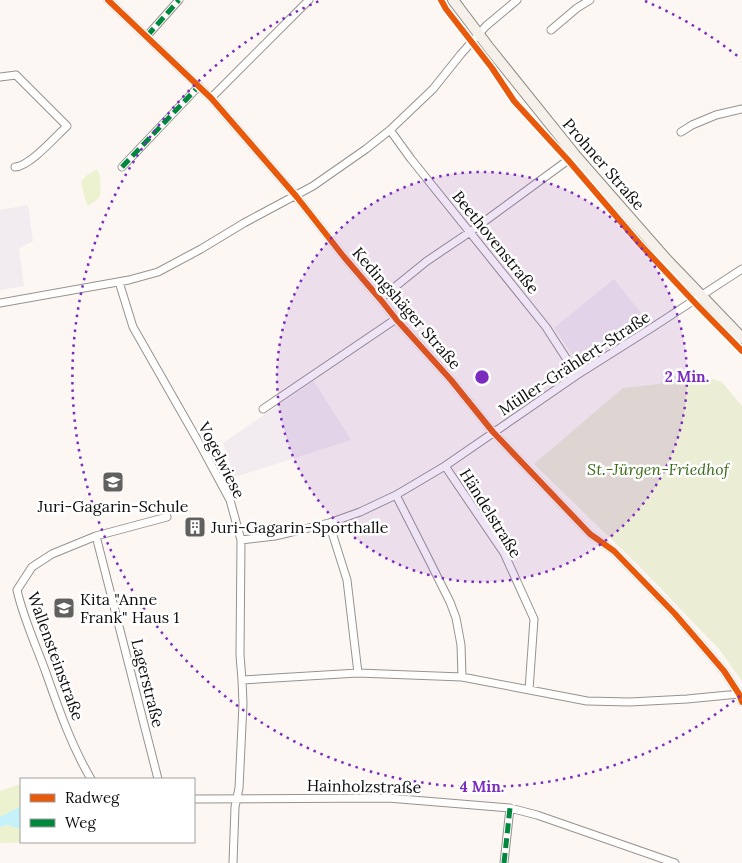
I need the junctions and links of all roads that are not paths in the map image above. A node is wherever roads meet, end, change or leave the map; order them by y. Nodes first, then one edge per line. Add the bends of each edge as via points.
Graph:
1 (108, 0) edge
2 (179, 0) edge
3 (309, 0) edge
4 (453, 0) edge
5 (517, 0) edge
6 (590, 0) edge
7 (551, 30) dead end
8 (479, 35) junction
9 (147, 36) junction
10 (0, 77) edge
11 (199, 86) junction
12 (210, 98) junction
13 (742, 109) edge
14 (390, 130) junction
15 (681, 132) dead end
16 (575, 155) junction
17 (15, 167) dead end
18 (122, 167) dead end
19 (296, 196) junction
20 (470, 232) junction
21 (742, 269) edge
22 (119, 282) junction
23 (702, 296) junction
24 (380, 299) junction
25 (0, 303) edge
26 (396, 319) junction
27 (742, 338) edge
28 (578, 375) junction
29 (263, 409) dead end
30 (494, 432) junction
31 (445, 466) junction
32 (396, 495) junction
33 (167, 517) dead end
34 (329, 524) junction
35 (96, 536) junction
36 (241, 540) junction
37 (358, 673) junction
38 (462, 677) junction
39 (242, 680) junction
40 (529, 690) junction
41 (738, 694) junction
42 (742, 702) edge
43 (91, 778) edge
44 (158, 778) edge
45 (195, 799) edge
46 (236, 799) junction
47 (510, 808) junction
48 (233, 863) edge
49 (504, 863) edge
50 (675, 863) edge

1 - 9 street, Kedingshäger Straße
2 - 9 street
3 - 12 street
4 - 8 main road, Prohner Straße
5 - 8 street
6 - 7 street
8 - 14 street via 433,89
8 - 16 main road, Prohner Straße
9 - 11 street, Kedingshäger Straße
10 - 17 street via 16,75 67,126 36,156
11 - 12 street, Kedingshäger Straße
11 - 18 street
12 - 19 street, Kedingshäger Straße
13 - 15 street via 716,115
14 - 19 street
14 - 20 street, Beethovenstraße
16 - 20 street
16 - 23 main road, Prohner Straße
19 - 22 street via 158,272
19 - 24 street, Kedingshäger Straße
20 - 24 street
20 - 28 street, Beethovenstraße via 546,327
21 - 23 street, Müller-Grählert-Straße
22 - 25 street
22 - 36 street, Vogelwiese via 133,327 230,500
23 - 27 main road, Prohner Straße
23 - 28 street, Müller-Grählert-Straße
24 - 26 street, Kedingshäger Straße
26 - 29 street
26 - 30 street, Kedingshäger Straße
28 - 30 street, Müller-Grählert-Straße
30 - 31 street, Müller-Grählert-Straße
30 - 41 street, Kedingshäger Straße via 590,534 614,551 675,614 724,671
31 - 32 street, Müller-Grählert-Straße
31 - 40 street, Händelstraße via 504,553 534,619
32 - 34 street, Müller-Grählert-Straße
32 - 38 street via 456,618
33 - 35 street, Wallensteinstraße
34 - 36 street, Müller-Grählert-Straße
34 - 37 street via 347,580
35 - 43 street, Wallensteinstraße via 52,554 32,567 17,590 20,606 80,760
35 - 44 street, Lagerstraße
36 - 39 street, Vogelwiese
37 - 38 street
37 - 39 street
38 - 40 street
39 - 46 street, Vogelwiese via 241,753
40 - 41 street via 587,701 613,702
41 - 42 street, Kedingshäger Straße
45 - 46 street, Hainholzstraße
46 - 47 street, Hainholzstraße via 388,798
46 - 48 street, Vogelwiese
47 - 49 street
47 - 50 street, Hainholzstraße

